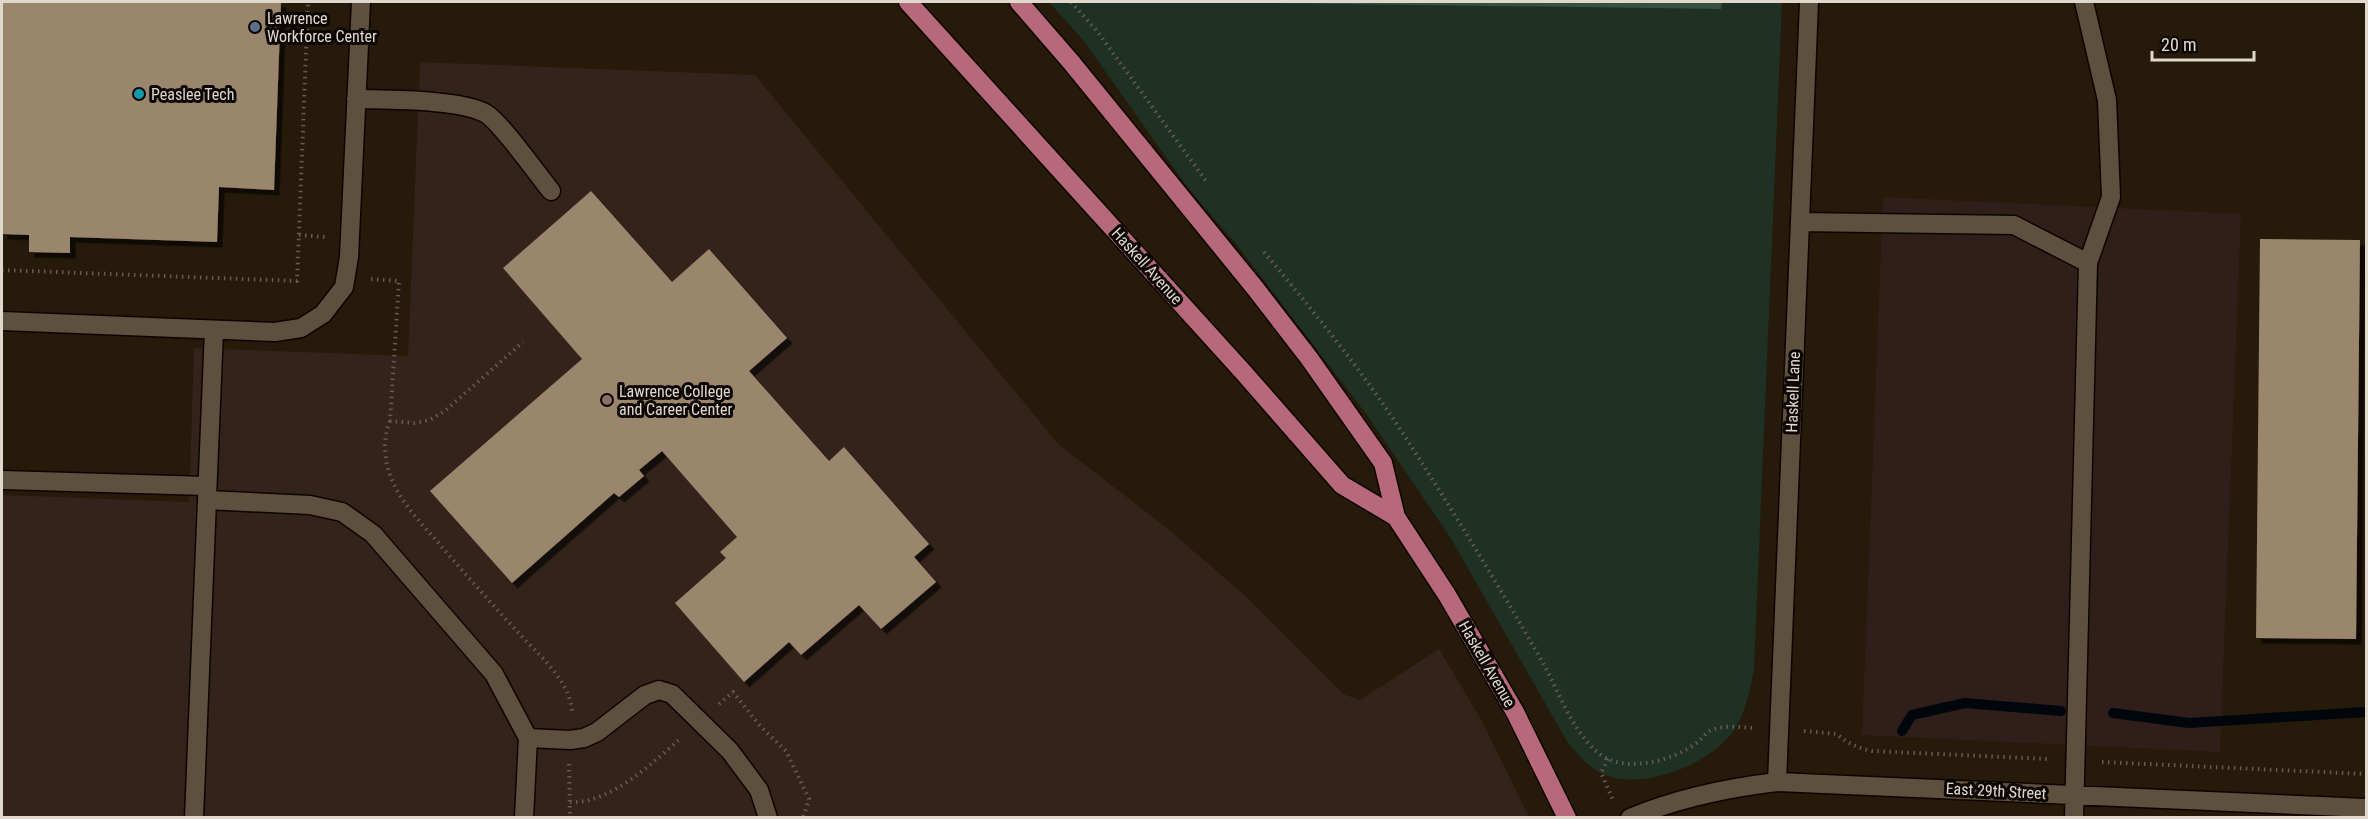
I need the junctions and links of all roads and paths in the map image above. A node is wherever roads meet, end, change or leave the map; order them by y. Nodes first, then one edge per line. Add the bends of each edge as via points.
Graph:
1 (308, 2) edge
2 (361, 2) edge
3 (908, 2) edge
4 (1019, 2) edge
5 (1809, 2) edge
6 (2084, 2) edge
7 (356, 99) junction
8 (551, 191) dead end
9 (1800, 222) junction
10 (299, 235) junction
11 (349, 257) junction
12 (2088, 263) junction
13 (2, 270) edge
14 (2, 321) edge
15 (214, 330) junction
16 (524, 342) dead end
17 (390, 421) junction
18 (2, 480) edge
19 (207, 493) junction
20 (1396, 517) junction
21 (1731, 726) dead end
22 (528, 738) junction
23 (570, 740) junction
24 (1777, 782) junction
25 (2075, 795) junction
26 (2367, 808) edge
27 (1624, 813) edge
28 (194, 818) edge
29 (524, 818) edge
30 (570, 818) edge
31 (768, 818) edge
32 (1567, 818) edge
33 (2074, 818) edge

1 - 10 path
2 - 7 street
3 - 20 main road, Haskell Avenue via 1342,484
4 - 20 main road, Haskell Avenue via 1309,358 1383,463
5 - 9 street, Haskell Lane
6 - 12 street via 2107,100 2111,197
7 - 8 street via 436,102 486,113
7 - 11 street
9 - 12 street via 2014,225
9 - 24 street, Haskell Lane
10 - 11 path via 331,237
10 - 13 path via 297,281
11 - 15 street via 344,287 323,314 301,328 275,332
11 - 17 path via 369,278 399,281
12 - 25 street
14 - 15 street
15 - 19 street
16 - 17 path via 430,420
17 - 23 path via 386,458 399,494 560,681 572,706
18 - 19 street
19 - 22 street via 342,512 373,534 494,674
19 - 28 street
20 - 32 main road, Haskell Avenue via 1515,712
21 - 27 path via 1710,730 1698,742 1661,759 1625,764 1608,759 1601,772
22 - 23 street
22 - 29 street
23 - 30 path
23 - 31 street via 597,732 645,695 659,690 672,693 730,751 759,790
24 - 25 street, East 29th Street
24 - 27 street, East 29th Street via 1735,787
25 - 26 street, East 29th Street
25 - 33 street

